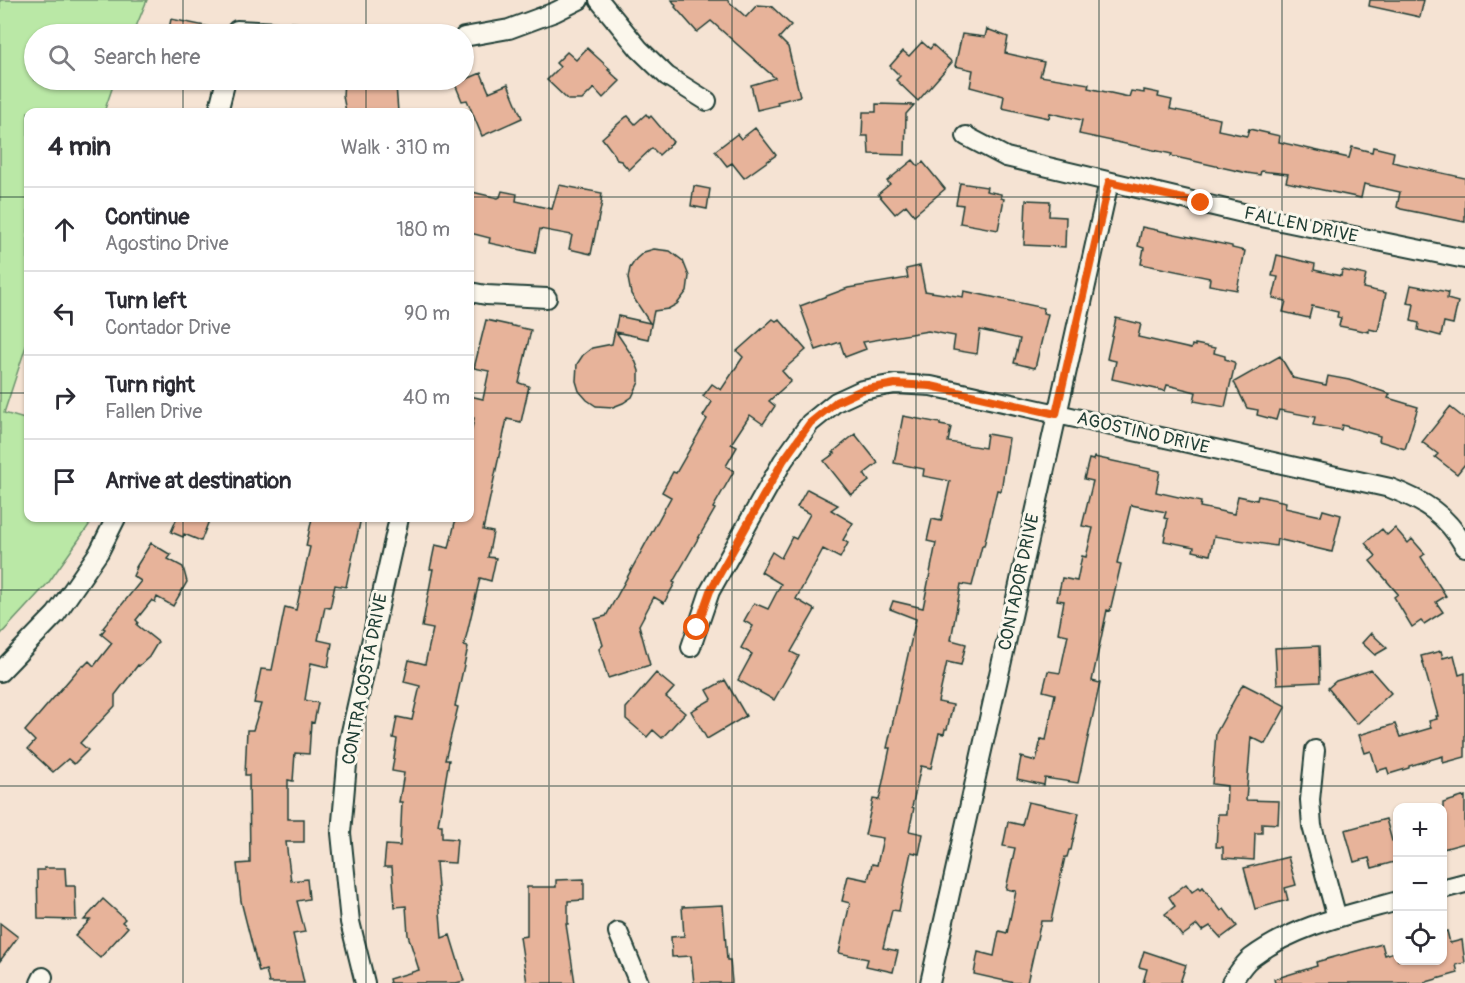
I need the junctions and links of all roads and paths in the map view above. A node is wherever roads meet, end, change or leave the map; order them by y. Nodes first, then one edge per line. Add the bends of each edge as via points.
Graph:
1 (579, 0) edge
2 (599, 0) edge
3 (474, 35) edge
4 (224, 90) edge
5 (707, 101) dead end
6 (219, 108) edge
7 (966, 136) dead end
8 (1109, 182) junction
9 (1465, 259) edge
10 (474, 293) edge
11 (547, 298) dead end
12 (1056, 414) junction
13 (114, 522) edge
14 (398, 522) edge
15 (1465, 547) edge
16 (691, 647) dead end
17 (0, 672) edge
18 (1315, 750) dead end
19 (1465, 883) edge
20 (1447, 888) edge
21 (1393, 902) edge
22 (1338, 918) junction
23 (618, 932) dead end
24 (365, 983) edge
25 (639, 983) edge
26 (930, 983) edge
27 (1231, 983) edge

1 - 3 street via 509,29
2 - 5 street via 667,76
4 - 6 street
7 - 8 street, FALLEN DRIVE via 1006,157
8 - 9 street, FALLEN DRIVE
8 - 12 street, CONTADOR DRIVE
10 - 11 street
12 - 15 street, AGOSTINO DRIVE via 1390,488 1418,499 1440,514
12 - 16 street, AGOSTINO DRIVE via 931,386 895,384 862,390 836,402 810,423 783,461 710,591
12 - 26 street, CONTADOR DRIVE
13 - 17 street via 99,552 56,614
14 - 24 street, CONTRA COSTA DRIVE via 349,741 341,833 350,922
18 - 22 street via 1310,800 1312,826
19 - 20 street
21 - 22 street
22 - 27 street via 1292,933 1250,959
23 - 25 street

